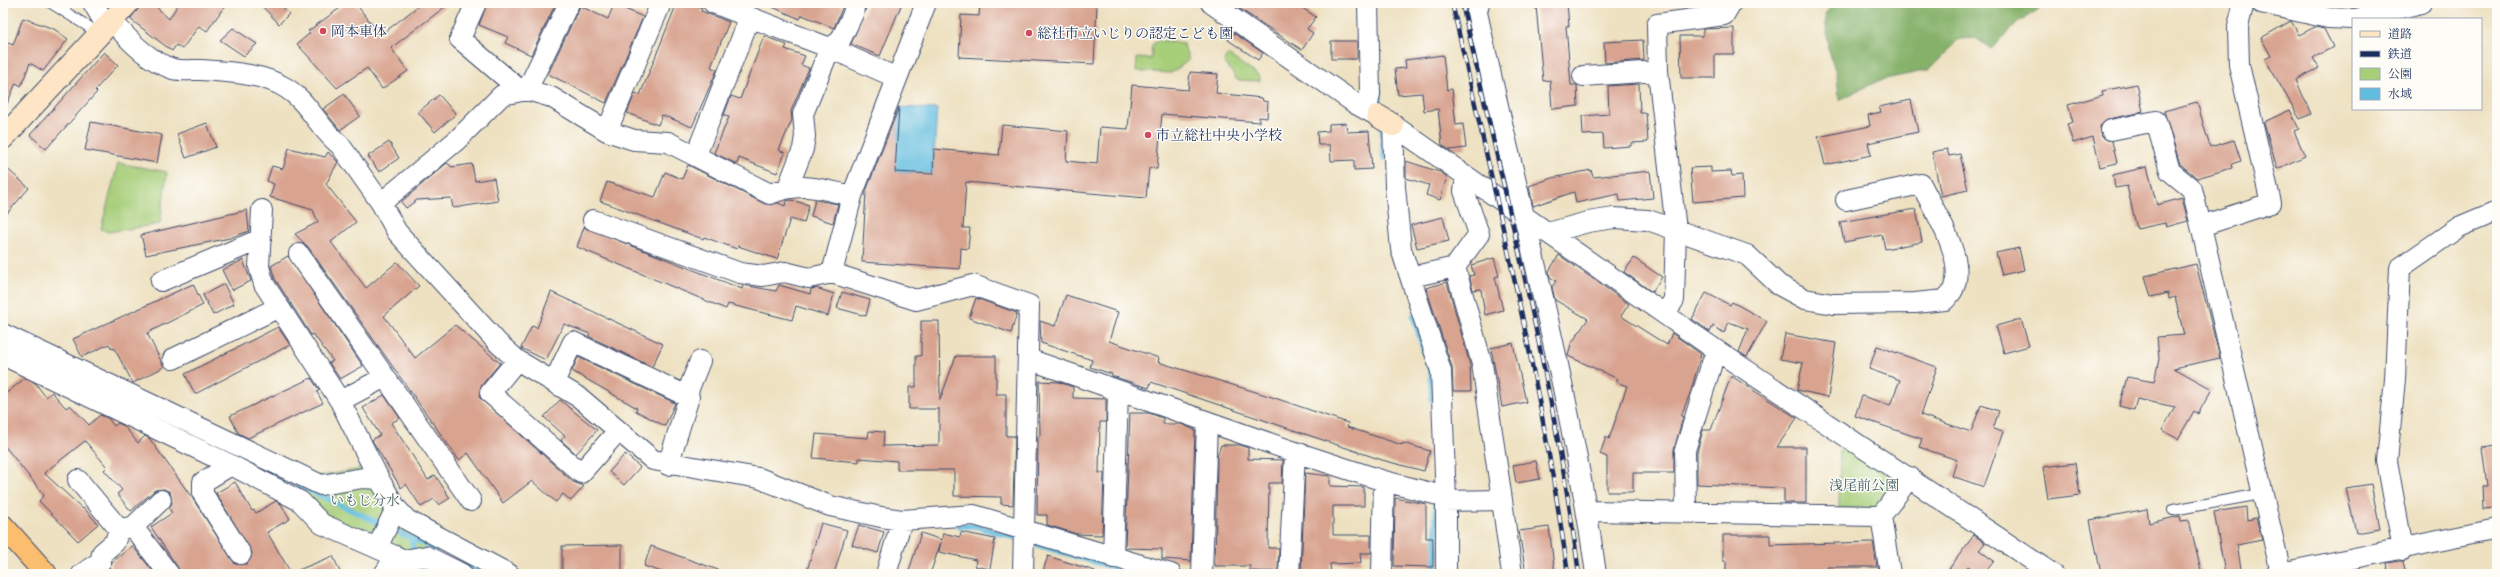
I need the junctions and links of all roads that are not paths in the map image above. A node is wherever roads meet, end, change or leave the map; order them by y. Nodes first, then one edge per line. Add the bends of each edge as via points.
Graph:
1 (51, 3) edge
2 (94, 3) edge
3 (128, 3) edge
4 (476, 3) edge
5 (569, 3) edge
6 (661, 3) edge
7 (855, 3) edge
8 (926, 3) edge
9 (1211, 3) edge
10 (1368, 3) edge
11 (1479, 3) edge
12 (1731, 3) edge
13 (2244, 3) edge
14 (2261, 3) edge
15 (2421, 3) edge
16 (715, 4) edge
17 (2300, 7) edge
18 (748, 18) junction
19 (2360, 18) edge
20 (2352, 20) edge
21 (106, 27) junction
22 (830, 48) junction
23 (1658, 71) junction
24 (1583, 76) dead end
25 (897, 78) junction
26 (524, 90) junction
27 (1382, 118) junction
28 (2111, 130) dead end
29 (607, 131) junction
30 (3, 138) edge
31 (696, 155) junction
32 (1466, 176) junction
33 (788, 187) junction
34 (852, 196) junction
35 (1846, 200) dead end
36 (382, 203) junction
37 (262, 210) dead end
38 (2497, 211) edge
39 (1526, 219) junction
40 (593, 220) dead end
41 (2201, 226) junction
42 (1676, 230) junction
43 (1548, 233) junction
44 (260, 239) junction
45 (299, 254) dead end
46 (1455, 267) junction
47 (832, 273) junction
48 (1411, 276) junction
49 (161, 281) dead end
50 (279, 307) junction
51 (1665, 313) junction
52 (3, 334) edge
53 (1716, 350) junction
54 (3, 355) edge
55 (173, 360) dead end
56 (517, 360) junction
57 (1028, 360) junction
58 (700, 361) dead end
59 (64, 373) junction
60 (385, 377) junction
61 (554, 382) junction
62 (1118, 392) junction
63 (686, 396) junction
64 (340, 401) junction
65 (1207, 422) junction
66 (617, 432) junction
67 (218, 448) junction
68 (1295, 452) junction
69 (668, 465) junction
70 (231, 466) junction
71 (1910, 477) junction
72 (379, 479) junction
73 (78, 480) dead end
74 (1384, 481) junction
75 (2261, 494) junction
76 (1441, 497) junction
77 (161, 500) dead end
78 (1502, 500) junction
79 (471, 501) dead end
80 (2173, 510) dead end
81 (1588, 511) junction
82 (1686, 512) junction
83 (1881, 516) junction
84 (902, 520) junction
85 (3, 526) edge
86 (387, 527) junction
87 (126, 528) junction
88 (2497, 529) edge
89 (1023, 537) junction
90 (2403, 550) junction
91 (242, 554) dead end
92 (1113, 558) junction
93 (403, 563) edge
94 (2279, 573) edge
95 (46, 574) edge
96 (82, 574) edge
97 (169, 574) edge
98 (384, 574) edge
99 (462, 574) edge
100 (509, 574) edge
101 (886, 574) edge
102 (1023, 574) edge
103 (1171, 574) edge
104 (1202, 574) edge
105 (1289, 574) edge
106 (1382, 574) edge
107 (1446, 574) edge
108 (1512, 574) edge
109 (1596, 574) edge
110 (1890, 574) edge
111 (2053, 574) edge

1 - 21 lane
2 - 21 street
3 - 21 street
4 - 26 street via 460,39
5 - 26 street
6 - 29 street
7 - 22 street via 853,14 840,41
8 - 25 street
9 - 27 street
10 - 27 street via 1370,94
11 - 39 street via 1478,12 1492,80
12 - 23 street via 1724,15 1658,24
13 - 41 street via 2238,26 2239,65 2271,203
14 - 17 street
15 - 19 street
16 - 18 street
17 - 20 street via 2328,18
18 - 22 street
18 - 31 street
21 - 30 street
21 - 36 street via 174,69 249,75 286,88 305,104 333,140 340,145
22 - 25 street
22 - 33 street via 803,114 803,149
23 - 24 street
23 - 42 street
25 - 34 street
26 - 29 street via 551,97
26 - 36 street via 502,95 457,140
27 - 32 street
27 - 48 street via 1395,187 1401,249
28 - 41 street via 2156,121 2170,171 2192,189
29 - 31 street via 634,140 668,142
31 - 33 street via 770,194
32 - 39 street
32 - 46 street via 1464,191 1479,234
33 - 34 street via 805,185
34 - 47 street
35 - 42 street via 1921,184 1954,249 1958,272 1954,288 1945,300 1833,304 1805,299 1779,285 1747,255
36 - 56 street via 397,232 498,343
37 - 44 street
38 - 90 street via 2459,227 2400,268 2395,379 2387,461
39 - 43 street
39 - 81 street
40 - 47 street via 740,273 763,276 785,272 809,278
41 - 75 street
42 - 43 street via 1648,220 1614,218
42 - 51 street via 1674,300
43 - 51 street
44 - 49 street
44 - 50 street via 259,267 264,284
45 - 60 street
46 - 48 street
46 - 78 street via 1482,364
47 - 57 street via 916,300 973,284 1029,305
48 - 76 street via 1441,371
50 - 55 street
50 - 64 street
51 - 53 street
52 - 59 street
53 - 71 street
53 - 82 street via 1685,450
54 - 59 street
56 - 61 street
56 - 66 street via 490,393 581,473
57 - 62 street
57 - 89 street
58 - 63 street
59 - 67 street
60 - 64 street
60 - 79 street
61 - 63 street via 573,342
61 - 66 street via 580,398
62 - 65 street
62 - 92 street
63 - 69 street via 688,397
64 - 72 street
65 - 68 street
65 - 104 street
66 - 69 street via 653,460
67 - 70 street
67 - 72 street via 321,485 363,478
68 - 74 street
68 - 105 street
69 - 84 street via 759,478 830,506
70 - 86 street via 300,502 322,524
70 - 91 street via 203,482 203,494
71 - 83 street
71 - 111 street
72 - 86 street
73 - 87 street
74 - 76 street
74 - 106 street
75 - 80 lane
75 - 94 street
76 - 78 street
76 - 107 street
77 - 87 street
78 - 108 street
81 - 82 street
81 - 109 street
82 - 83 street
83 - 110 street
84 - 89 street via 974,515
84 - 101 street
85 - 95 highway
86 - 93 street
86 - 100 street via 407,520
87 - 96 street via 102,553 101,560
87 - 97 street
88 - 90 street
89 - 92 street
89 - 102 street
90 - 94 street
92 - 103 street
93 - 98 street
93 - 99 street via 426,556

